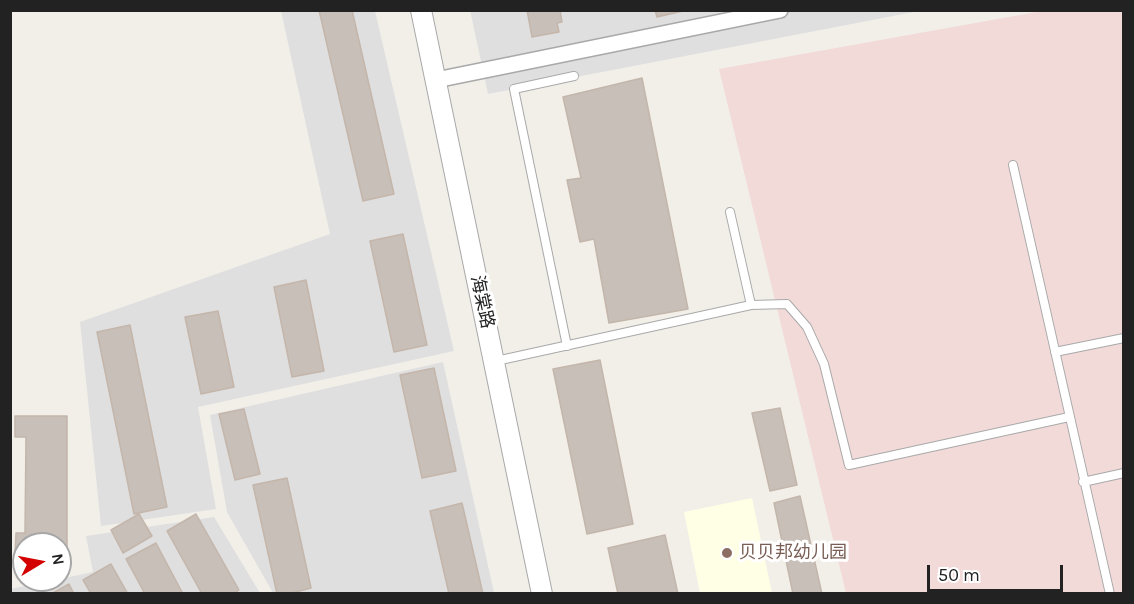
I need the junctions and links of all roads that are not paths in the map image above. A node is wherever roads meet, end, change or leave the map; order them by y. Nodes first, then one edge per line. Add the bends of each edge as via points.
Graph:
1 (421, 10) edge
2 (780, 10) edge
3 (574, 76) dead end
4 (436, 80) junction
5 (1013, 165) dead end
6 (730, 212) dead end
7 (750, 305) junction
8 (1124, 338) edge
9 (567, 346) junction
10 (1054, 352) junction
11 (494, 362) junction
12 (1069, 417) junction
13 (1124, 473) edge
14 (1083, 482) junction
15 (542, 594) edge
16 (1110, 594) edge

1 - 4 street, 海棠路
2 - 4 street
3 - 9 lane via 514,89
4 - 11 street, 海棠路
5 - 10 lane
6 - 7 lane
7 - 9 lane
7 - 12 lane via 787,304 807,327 824,364 849,465
8 - 10 lane
9 - 11 lane
10 - 12 lane
11 - 15 street, 海棠路
12 - 14 lane
13 - 14 lane
14 - 16 lane

